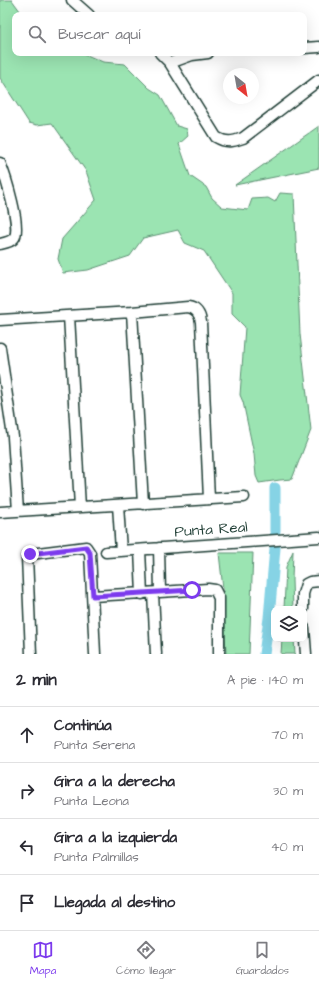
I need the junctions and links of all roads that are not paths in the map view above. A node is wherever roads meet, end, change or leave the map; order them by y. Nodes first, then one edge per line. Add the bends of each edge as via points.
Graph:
1 (72, 0) edge
2 (86, 12) edge
3 (319, 47) edge
4 (307, 48) edge
5 (163, 56) edge
6 (189, 56) edge
7 (170, 63) junction
8 (319, 80) edge
9 (0, 163) edge
10 (0, 244) edge
11 (132, 312) junction
12 (69, 316) junction
13 (0, 320) edge
14 (0, 348) edge
15 (244, 497) dead end
16 (209, 499) junction
17 (143, 504) junction
18 (118, 505) junction
19 (80, 507) junction
20 (18, 511) junction
21 (0, 512) edge
22 (319, 537) edge
23 (159, 548) junction
24 (140, 550) junction
25 (121, 551) junction
26 (106, 552) dead end
27 (319, 581) edge
28 (157, 593) junction
29 (142, 594) junction
30 (93, 596) junction
31 (303, 606) edge
32 (305, 642) edge
33 (31, 654) edge
34 (95, 654) edge
35 (156, 654) edge
36 (219, 654) edge
37 (306, 654) edge

1 - 2 street
3 - 4 street
5 - 7 street
6 - 7 street
7 - 8 street via 216,137 224,142 243,138
9 - 10 street via 7,181 16,232 10,241
11 - 12 street
11 - 16 street via 188,307 195,309 199,314
11 - 17 street
12 - 13 street
12 - 19 street
14 - 20 street via 13,437
15 - 16 street
16 - 17 street
17 - 18 street
18 - 19 street
18 - 25 street
19 - 20 street
20 - 21 street
22 - 23 street, Punta Real
23 - 24 street, Punta Real
23 - 28 street
24 - 25 street, Punta Real
24 - 29 street
25 - 26 street, Punta Real
27 - 31 street via 306,584
28 - 29 street
28 - 35 street
28 - 36 street via 215,590 219,598
29 - 30 street
30 - 33 street via 90,553 86,547 27,556
30 - 34 street
32 - 37 street

